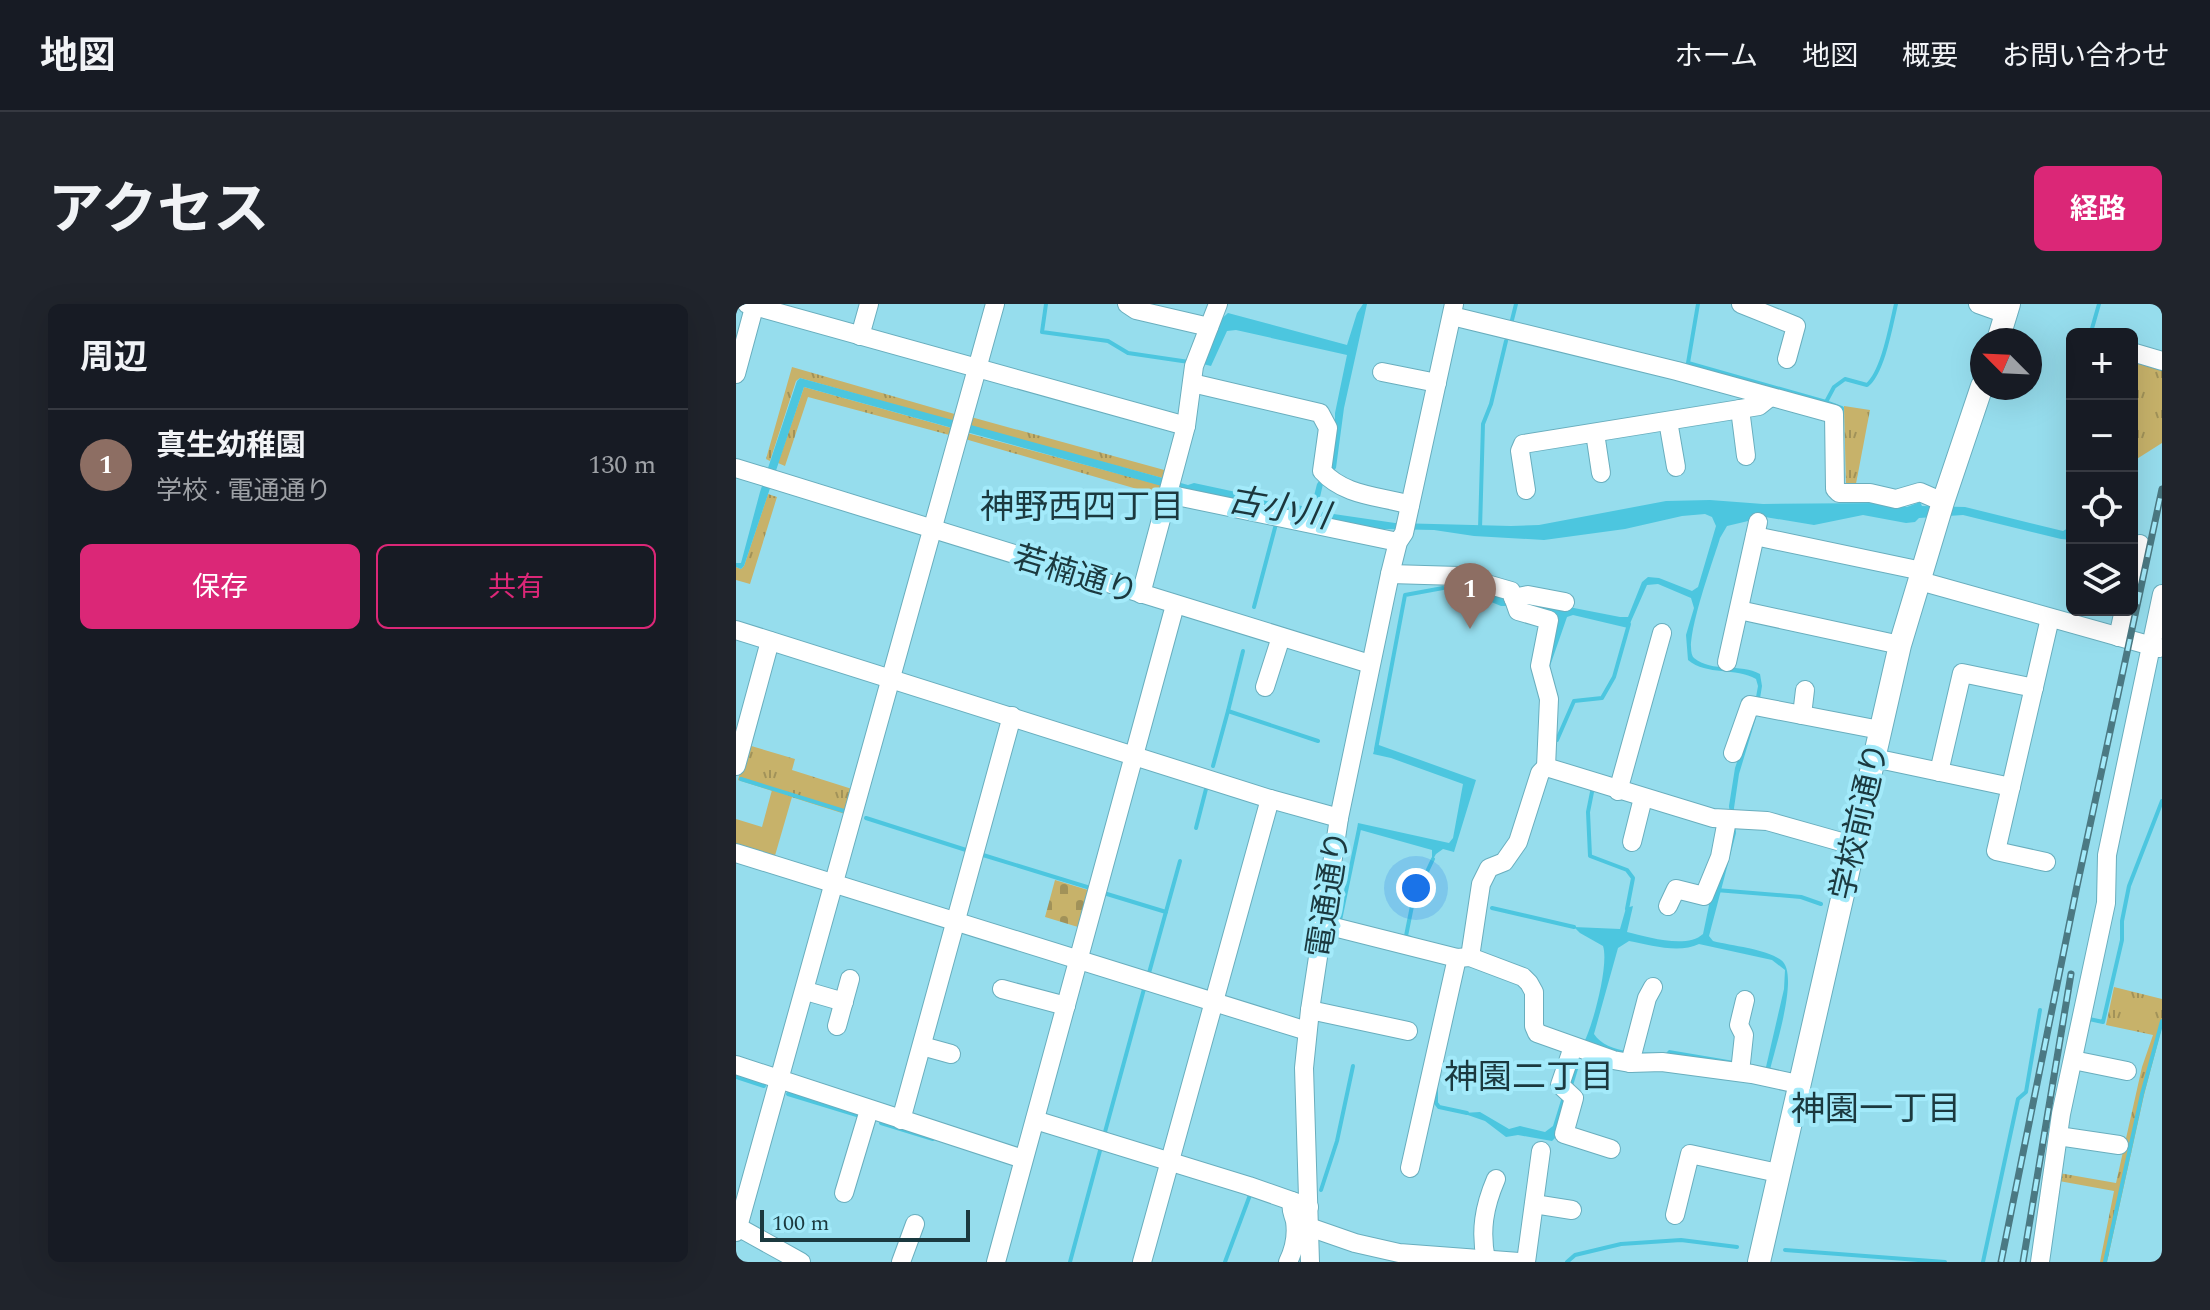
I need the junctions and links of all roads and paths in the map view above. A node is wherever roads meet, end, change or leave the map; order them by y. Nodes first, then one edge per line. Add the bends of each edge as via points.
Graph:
1 (869, 304) edge
2 (995, 304) edge
3 (1113, 304) edge
4 (1125, 304) edge
5 (1218, 304) edge
6 (1741, 304) edge
7 (1978, 304) edge
8 (752, 305) edge
9 (2008, 309) edge
10 (1453, 310) edge
11 (1209, 327) junction
12 (860, 336) junction
13 (2138, 354) edge
14 (1787, 359) dead end
15 (2162, 361) edge
16 (978, 367) junction
17 (1382, 372) dead end
18 (736, 374) edge
19 (1192, 383) junction
20 (1437, 383) junction
21 (1769, 398) junction
22 (1977, 400) edge
23 (1740, 409) junction
24 (1668, 421) junction
25 (1186, 426) junction
26 (1595, 433) junction
27 (1746, 456) dead end
28 (1676, 467) dead end
29 (736, 468) edge
30 (1601, 473) dead end
31 (1169, 485) junction
32 (1526, 490) dead end
33 (1943, 502) junction
34 (1405, 525) junction
35 (933, 530) junction
36 (2140, 544) dead end
37 (2138, 552) edge
38 (1390, 574) junction
39 (1921, 576) junction
40 (1141, 594) junction
41 (2162, 594) edge
42 (1565, 602) dead end
43 (1515, 604) junction
44 (1175, 605) junction
45 (1739, 610) junction
46 (2123, 616) edge
47 (2050, 618) junction
48 (736, 630) edge
49 (1662, 633) dead end
50 (1281, 637) junction
51 (2118, 637) junction
52 (770, 641) junction
53 (1900, 645) junction
54 (2156, 647) edge
55 (1727, 662) dead end
56 (1370, 664) junction
57 (892, 679) junction
58 (1265, 687) dead end
59 (2034, 688) junction
60 (1805, 690) dead end
61 (1802, 715) junction
62 (1012, 716) junction
63 (1880, 730) junction
64 (1733, 753) dead end
65 (1134, 755) junction
66 (1874, 758) junction
67 (736, 766) edge
68 (1546, 767) junction
69 (1939, 772) junction
70 (2011, 787) junction
71 (1618, 791) junction
72 (1643, 798) junction
73 (1270, 799) junction
74 (1339, 818) junction
75 (1732, 819) junction
76 (1632, 842) dead end
77 (1852, 845) junction
78 (736, 853) edge
79 (2046, 862) dead end
80 (835, 884) junction
81 (1668, 906) dead end
82 (956, 921) junction
83 (1322, 924) junction
84 (1463, 958) junction
85 (1078, 960) junction
86 (850, 979) dead end
87 (1653, 987) dead end
88 (1002, 989) dead end
89 (806, 991) junction
90 (1745, 1000) dead end
91 (844, 1002) junction
92 (1214, 1003) junction
93 (1066, 1006) junction
94 (1310, 1010) junction
95 (837, 1026) dead end
96 (1307, 1031) junction
97 (1408, 1031) dead end
98 (922, 1046) junction
99 (1580, 1049) junction
100 (951, 1054) dead end
101 (1631, 1056) junction
102 (2073, 1060) junction
103 (736, 1065) edge
104 (1740, 1067) junction
105 (2127, 1071) dead end
106 (781, 1081) junction
107 (1798, 1084) junction
108 (869, 1110) junction
109 (901, 1120) junction
110 (1035, 1120) junction
111 (2058, 1136) junction
112 (2119, 1145) dead end
113 (1611, 1149) dead end
114 (1541, 1151) dead end
115 (1023, 1159) junction
116 (1171, 1161) junction
117 (1410, 1168) dead end
118 (1778, 1173) junction
119 (1496, 1179) dead end
120 (844, 1193) dead end
121 (1300, 1204) junction
122 (1534, 1204) junction
123 (1572, 1210) dead end
124 (1675, 1215) dead end
125 (915, 1224) dead end
126 (1309, 1227) junction
127 (737, 1229) edge
128 (1486, 1260) edge
129 (801, 1262) edge
130 (901, 1262) edge
131 (996, 1262) edge
132 (1142, 1262) edge
133 (1288, 1262) edge
134 (1310, 1262) edge
135 (1519, 1262) edge
136 (1526, 1262) edge
137 (1759, 1262) edge
138 (2040, 1262) edge

1 - 12 street
2 - 16 street
3 - 4 street
4 - 11 street
5 - 11 street
6 - 14 street via 1796,326
7 - 9 street
8 - 12 street
8 - 18 street
10 - 20 street, 電通通り
10 - 21 street
11 - 19 street
12 - 16 street
13 - 15 street
16 - 25 street
16 - 35 street
17 - 20 street
19 - 25 street
19 - 34 street via 1320,413 1328,428 1326,476 1370,496
20 - 34 street, 電通通り
21 - 23 street
21 - 33 street via 1834,414 1835,489 1896,499 1920,492
22 - 33 main road, 学校前通り
23 - 24 street
23 - 27 street
24 - 26 street
24 - 28 street
25 - 31 street
26 - 30 street
26 - 32 street via 1523,444
29 - 35 street, 若楠通り
31 - 34 street
31 - 40 street
33 - 39 main road, 学校前通り
34 - 38 street, 電通通り
35 - 40 street, 若楠通り
35 - 57 street
36 - 37 street
38 - 43 street via 1459,576 1511,591
38 - 56 street, 電通通り
39 - 45 street via 1756,529
39 - 47 street
39 - 53 main road, 学校前通り
40 - 44 street, 若楠通り
41 - 54 street
42 - 43 street via 1528,595
43 - 68 street via 1549,620 1540,666 1549,699
44 - 50 street, 若楠通り
44 - 65 street
45 - 53 street
45 - 55 street
46 - 51 street
47 - 51 street
47 - 59 street
48 - 52 street
49 - 71 street
50 - 56 street, 若楠通り
50 - 58 street
51 - 54 street
52 - 57 street
52 - 67 street
53 - 63 main road, 学校前通り
54 - 102 street via 2107,855 2106,903
56 - 74 street, 電通通り
57 - 62 street
57 - 80 street
59 - 69 street via 1962,673
59 - 70 street
60 - 61 street
61 - 63 street
61 - 64 street via 1756,706
62 - 65 street
62 - 82 street
63 - 66 main road, 学校前通り
65 - 73 street
65 - 85 street
66 - 69 street
66 - 77 main road, 学校前通り
68 - 71 street
68 - 84 street via 1518,842 1504,862 1489,868 1481,884
69 - 70 street
70 - 79 street via 1996,851
71 - 72 street
72 - 75 street
72 - 76 street
73 - 74 street
73 - 92 street
74 - 83 street, 電通通り
75 - 77 street via 1767,821
75 - 81 street via 1704,896 1676,889
77 - 107 main road, 学校前通り
78 - 80 street
80 - 82 street
80 - 89 street
82 - 85 street
82 - 98 street
83 - 84 street
83 - 94 street, 電通通り
84 - 99 street via 1523,977 1534,992 1537,1033
84 - 117 street via 1429,1076
85 - 92 street
85 - 93 street
86 - 91 street
87 - 101 street
88 - 93 street
89 - 91 street
89 - 106 street
90 - 104 street via 1739,1025 1744,1035
91 - 95 street
92 - 96 street
92 - 116 street
93 - 110 street
94 - 96 street, 電通通り
94 - 97 street
96 - 121 street, 電通通り
98 - 100 street
98 - 109 street
99 - 101 street
99 - 113 street via 1560,1085 1568,1092 1564,1134
101 - 104 street
102 - 105 street
102 - 111 street
103 - 106 street
104 - 107 street
106 - 108 street
106 - 127 street
107 - 118 main road, 学校前通り
108 - 109 street
108 - 120 street
109 - 115 street
110 - 115 street
110 - 116 street
111 - 112 street
111 - 138 street
114 - 122 street
115 - 131 street
116 - 121 street
116 - 132 street
118 - 124 street via 1690,1154
118 - 137 main road, 学校前通り
119 - 128 street via 1486,1201 1481,1237
121 - 126 street, 電通通り
121 - 133 street via 1290,1209 1295,1223
122 - 123 street
122 - 136 street
125 - 130 street
126 - 128 street via 1399,1253
126 - 134 street, 電通通り
127 - 129 street
128 - 135 street

